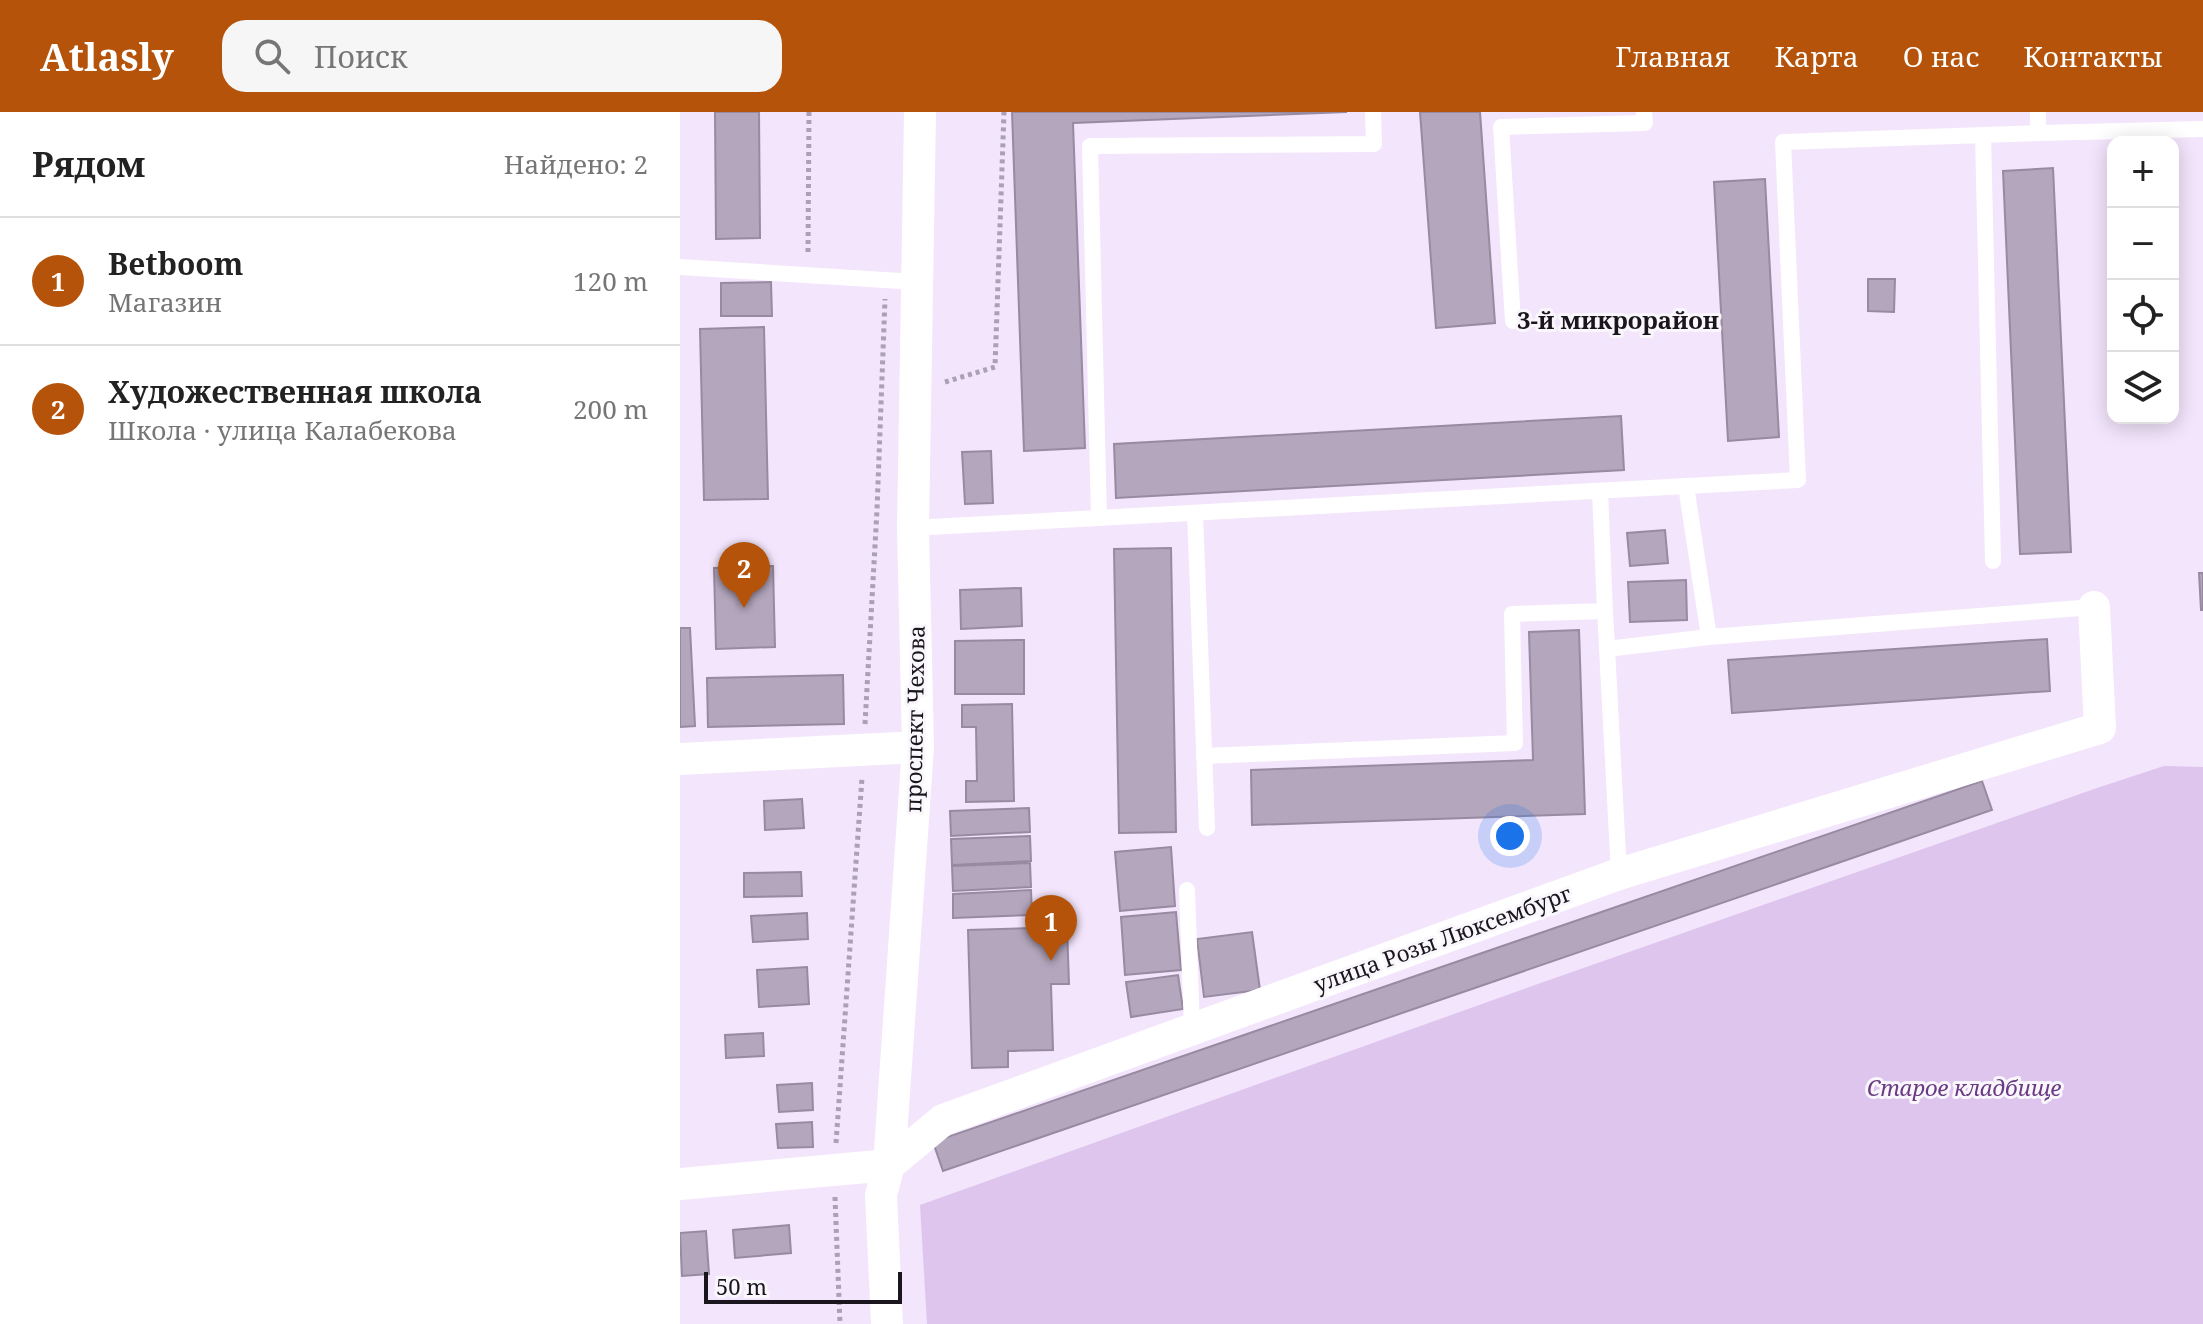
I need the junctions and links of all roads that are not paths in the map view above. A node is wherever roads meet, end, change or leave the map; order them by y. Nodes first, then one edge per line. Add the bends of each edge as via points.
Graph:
1 (920, 112) edge
2 (1373, 112) edge
3 (1644, 112) edge
4 (2038, 112) edge
5 (2203, 129) edge
6 (2038, 133) junction
7 (1983, 135) junction
8 (680, 267) edge
9 (901, 281) junction
10 (1513, 321) dead end
11 (1686, 486) junction
12 (1600, 491) junction
13 (1195, 513) junction
14 (913, 516) junction
15 (1099, 518) junction
16 (1993, 561) dead end
17 (2094, 607) joint
18 (1605, 611) junction
19 (1709, 637) junction
20 (1607, 649) junction
21 (918, 747) junction
22 (1204, 756) junction
23 (680, 759) edge
24 (1207, 828) dead end
25 (1619, 874) junction
26 (1187, 890) dead end
27 (1192, 1029) junction
28 (889, 1165) junction
29 (680, 1184) edge
30 (887, 1324) edge

1 - 9 street, проспект Чехова
2 - 15 lane via 1374,144 1090,146
3 - 10 lane via 1645,123 1501,127
4 - 6 lane
5 - 6 lane
6 - 7 lane
7 - 11 lane via 1783,142 1798,480
7 - 16 lane
8 - 9 lane
9 - 14 street, проспект Чехова
11 - 12 lane
11 - 19 lane
12 - 13 lane
12 - 18 lane
13 - 15 lane
13 - 22 lane
14 - 15 lane
14 - 21 street, проспект Чехова
17 - 19 lane
17 - 25 street, улица Розы Люксембург via 2100,728
18 - 20 lane
18 - 22 lane via 1512,614 1515,743
19 - 20 lane
20 - 25 lane
21 - 23 street
21 - 28 street, проспект Чехова
22 - 24 lane
25 - 27 street, улица Розы Люксембург
26 - 27 lane
27 - 28 street, улица Розы Люксембург via 943,1120
28 - 29 street
28 - 30 street, проспект Чехова via 881,1195

